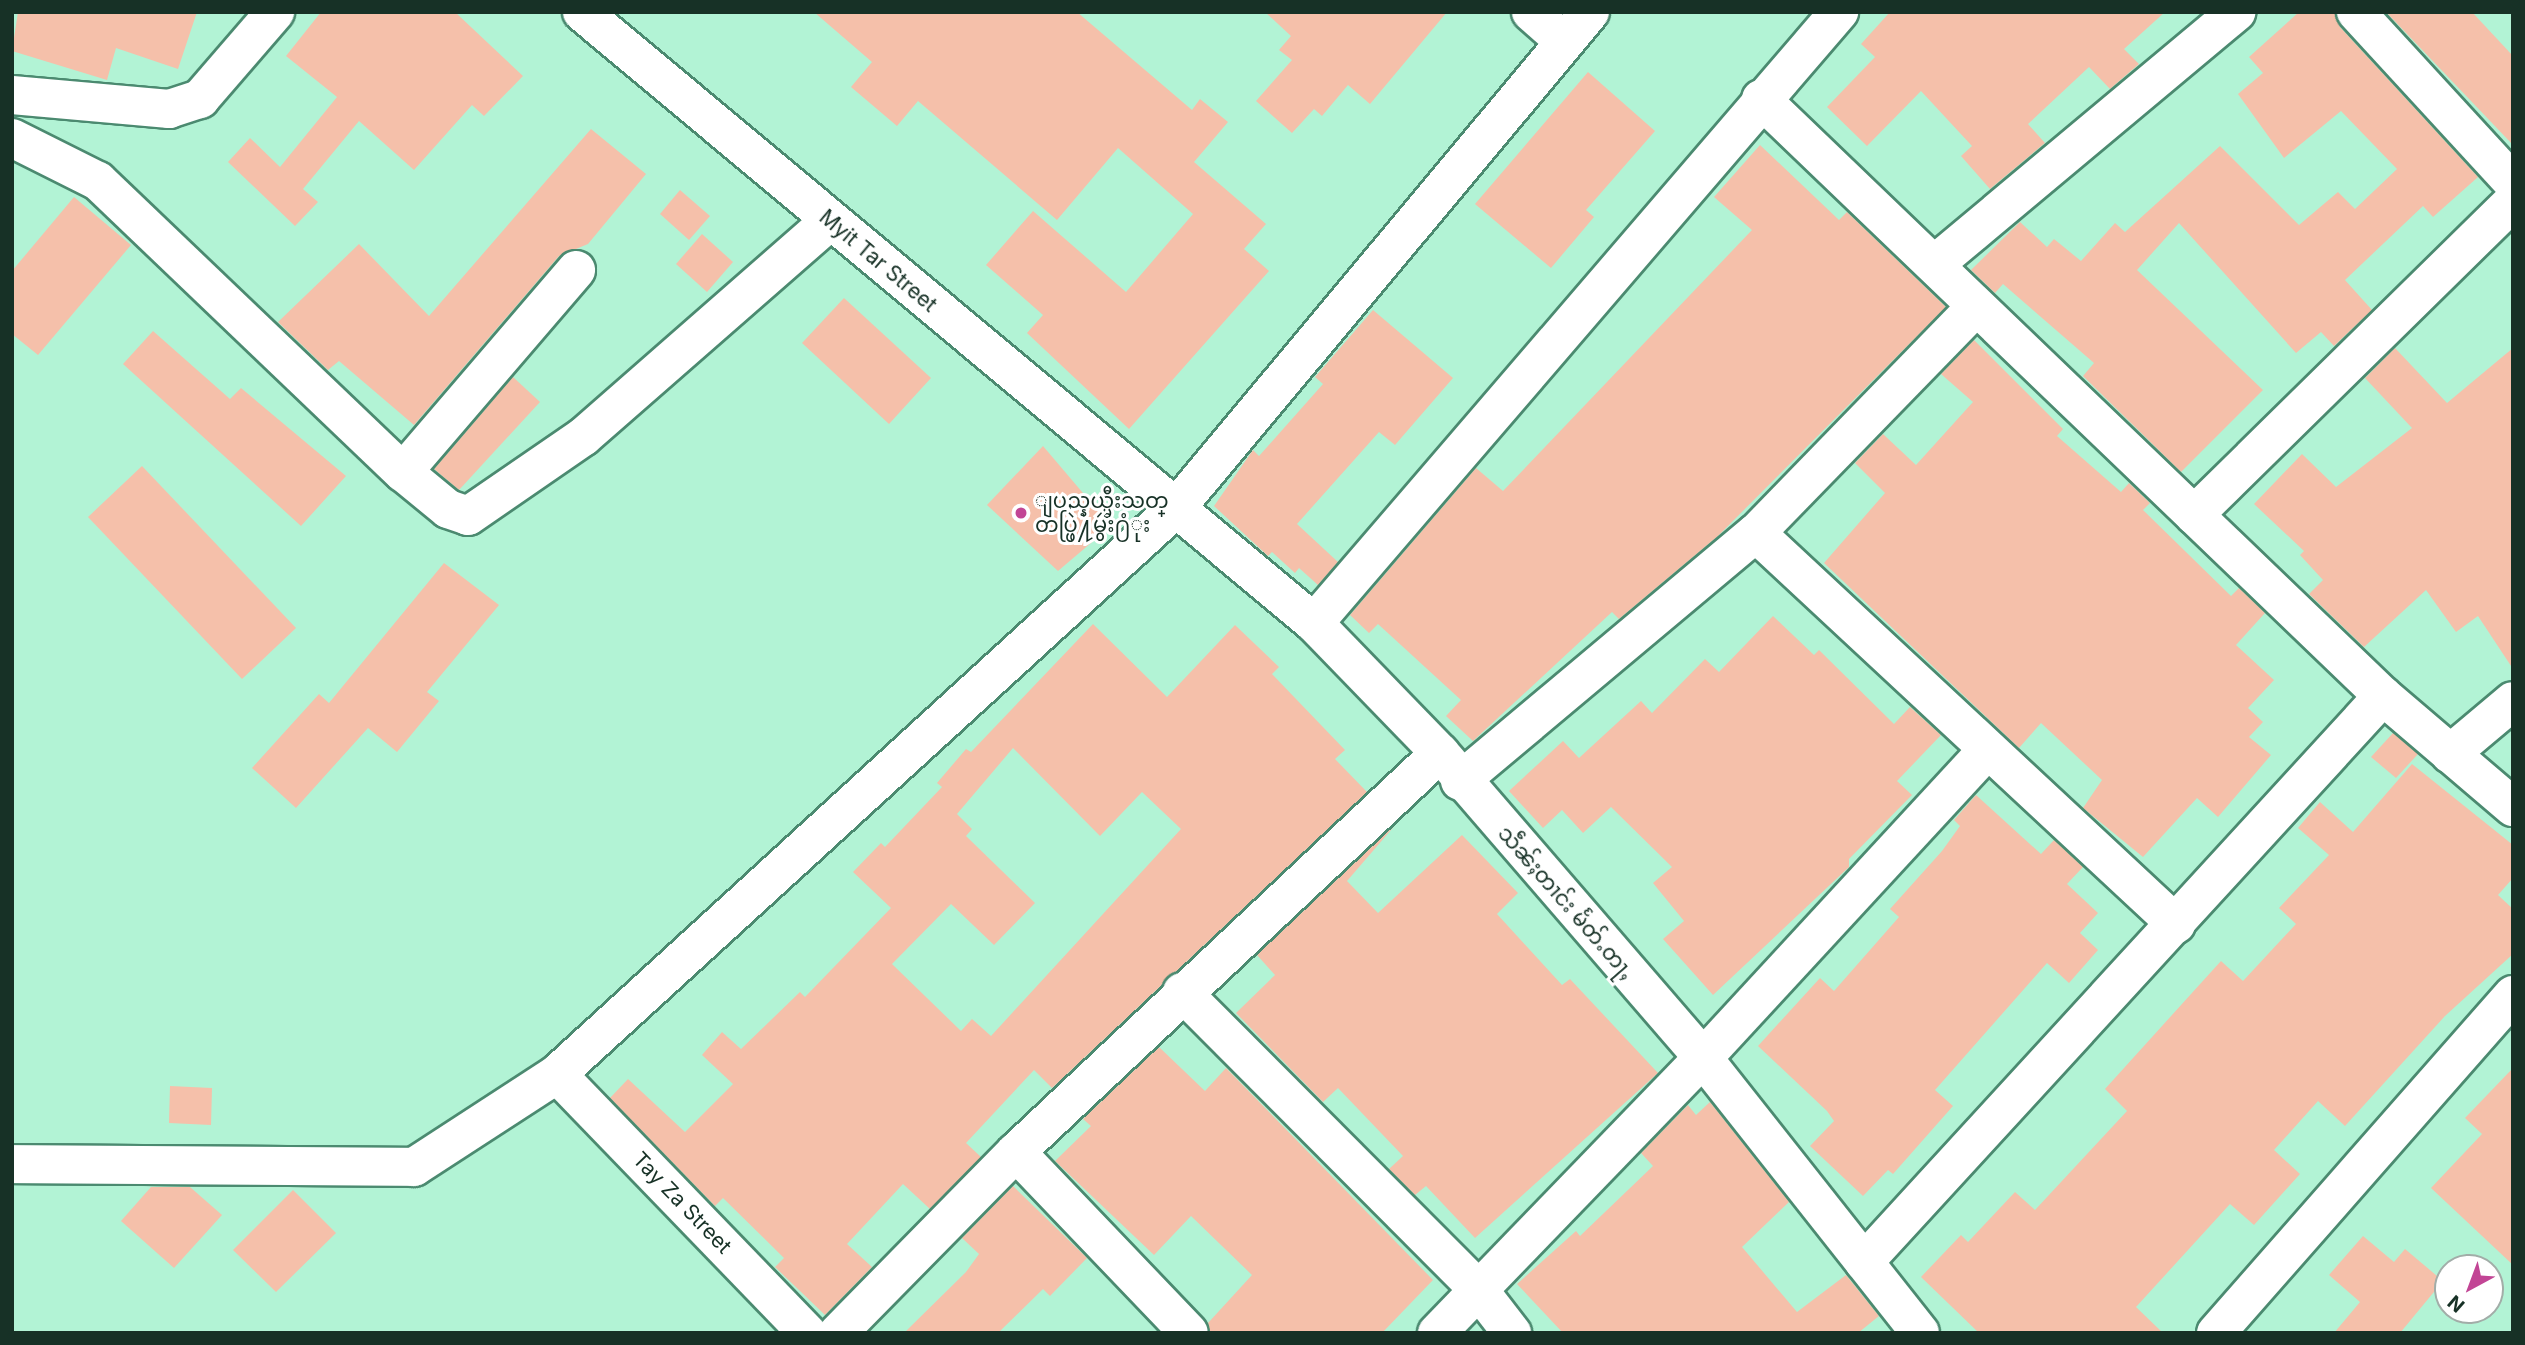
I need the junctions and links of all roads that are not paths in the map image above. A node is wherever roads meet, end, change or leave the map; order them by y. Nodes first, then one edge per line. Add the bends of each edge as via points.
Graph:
1 (275, 12) edge
2 (582, 12) edge
3 (1531, 12) edge
4 (1590, 12) edge
5 (1839, 12) edge
6 (2236, 12) edge
7 (2356, 12) edge
8 (1565, 42) junction
9 (12, 94) edge
10 (1761, 99) junction
11 (12, 138) edge
12 (2513, 183) edge
13 (2513, 201) edge
14 (829, 222) junction
15 (1935, 264) junction
16 (576, 270) dead end
17 (1976, 307) junction
18 (403, 472) junction
19 (1176, 508) junction
20 (2194, 514) junction
21 (1756, 533) junction
22 (1314, 623) junction
23 (2382, 696) junction
24 (2513, 701) edge
25 (1987, 750) junction
26 (2450, 754) junction
27 (1450, 767) junction
28 (2513, 807) edge
29 (2176, 924) junction
30 (1182, 992) junction
31 (2513, 995) edge
32 (1703, 1058) junction
33 (557, 1074) junction
34 (1016, 1152) junction
35 (12, 1164) edge
36 (1864, 1262) junction
37 (1478, 1289) junction
38 (807, 1333) edge
39 (838, 1333) edge
40 (1189, 1333) edge
41 (1437, 1333) edge
42 (1512, 1333) edge
43 (1920, 1333) edge
44 (2216, 1333) edge

1 - 9 street via 200,99 169,109
2 - 14 street, Myit Tar Street
3 - 8 street
4 - 8 street
5 - 10 street
6 - 15 street
7 - 12 street
8 - 19 street
10 - 15 street
10 - 22 street
11 - 18 street via 98,181
13 - 20 street
14 - 18 street via 686,350 511,491 468,516 448,509
14 - 19 street, Myit Tar Street
15 - 17 street
16 - 18 street
17 - 20 street
17 - 21 street
19 - 22 street, သဵၼ်ႈတၢင်း မႅတ်ႉတႃႇ
19 - 33 street
20 - 23 street
21 - 25 street
21 - 27 street
22 - 27 street, သဵၼ်ႈတၢင်း မႅတ်ႉတႃႇ
23 - 26 street
23 - 29 street
24 - 26 street
25 - 29 street
25 - 32 street
26 - 28 street
27 - 30 street
27 - 32 street, သဵၼ်ႈတၢင်း မႅတ်ႉတႃႇ
29 - 36 street
30 - 34 street
30 - 37 street
31 - 44 street
32 - 36 street, သဵၼ်ႈတၢင်း မႅတ်ႉတႃႇ
32 - 37 street
33 - 35 street via 414,1167
33 - 38 street, Tay Za Street
34 - 39 street
34 - 40 street
36 - 43 street, သဵၼ်ႈတၢင်း မႅတ်ႉတႃႇ
37 - 41 street
37 - 42 street

